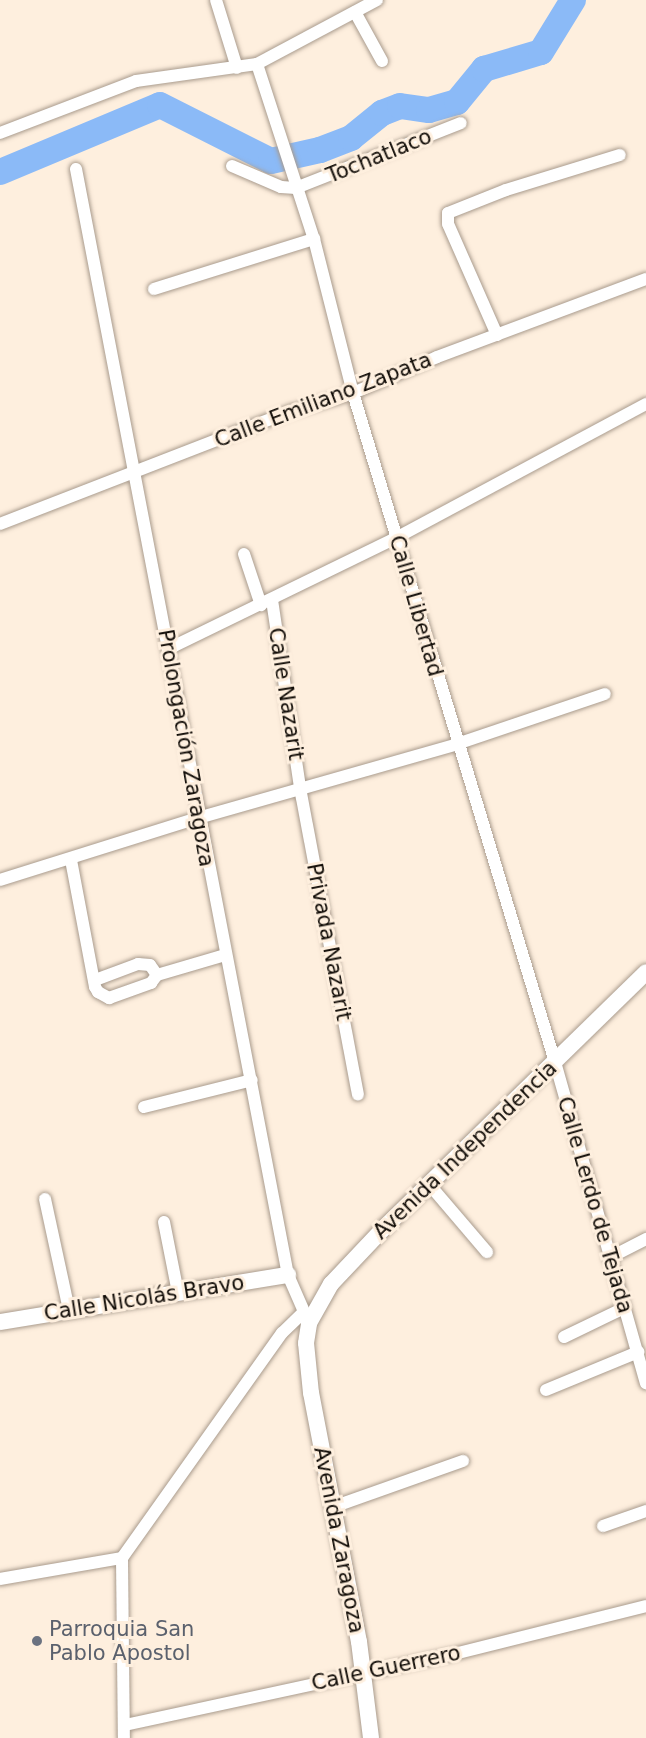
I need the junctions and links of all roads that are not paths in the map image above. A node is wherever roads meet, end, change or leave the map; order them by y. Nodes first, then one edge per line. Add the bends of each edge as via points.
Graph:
1 (216, 0) edge
2 (377, 0) edge
3 (355, 12) junction
4 (381, 61) dead end
5 (257, 64) junction
6 (237, 68) junction
7 (461, 123) dead end
8 (0, 134) edge
9 (620, 155) dead end
10 (232, 166) dead end
11 (76, 169) dead end
12 (296, 188) junction
13 (314, 238) junction
14 (646, 279) edge
15 (154, 289) dead end
16 (497, 335) junction
17 (353, 393) junction
18 (646, 404) edge
19 (136, 471) junction
20 (0, 524) edge
21 (396, 538) junction
22 (244, 554) dead end
23 (267, 603) junction
24 (168, 649) junction
25 (605, 694) dead end
26 (457, 744) junction
27 (300, 788) junction
28 (198, 818) junction
29 (71, 860) junction
30 (0, 880) edge
31 (225, 955) junction
32 (155, 972) junction
33 (646, 972) edge
34 (95, 983) junction
35 (555, 1062) junction
36 (252, 1080) junction
37 (358, 1095) dead end
38 (144, 1107) dead end
39 (428, 1183) junction
40 (45, 1199) dead end
41 (164, 1222) dead end
42 (646, 1239) edge
43 (487, 1252) dead end
44 (609, 1258) junction
45 (288, 1275) junction
46 (178, 1293) junction
47 (624, 1308) junction
48 (69, 1310) junction
49 (306, 1318) junction
50 (0, 1322) edge
51 (564, 1337) dead end
52 (306, 1342) joint
53 (638, 1352) junction
54 (646, 1383) edge
55 (546, 1390) dead end
56 (463, 1461) dead end
57 (333, 1507) junction
58 (646, 1511) edge
59 (603, 1526) dead end
60 (122, 1558) junction
61 (0, 1580) edge
62 (646, 1606) edge
63 (363, 1671) junction
64 (125, 1732) edge
65 (371, 1738) edge

1 - 6 street
2 - 3 street
3 - 4 street
3 - 5 street
5 - 6 street
5 - 12 street, Calle Libertad
6 - 8 street via 136,81
7 - 12 street, Tochatlaco
9 - 16 street via 506,190 448,213 448,224
10 - 12 street via 280,187
11 - 19 street, Prolongación Zaragoza
12 - 13 street, Calle Libertad
13 - 15 street
13 - 17 street, Calle Libertad
14 - 16 street, Calle Emiliano Zapata
16 - 17 street, Calle Emiliano Zapata
17 - 19 street, Calle Emiliano Zapata via 292,411
17 - 21 street, Calle Libertad
18 - 21 street
19 - 20 street, Calle Emiliano Zapata
19 - 24 street, Prolongación Zaragoza
21 - 23 street
21 - 26 street, Calle Libertad
22 - 23 street, Calle Nazarit
23 - 24 street
23 - 27 street, Calle Nazarit
24 - 28 street, Prolongación Zaragoza
25 - 26 street
26 - 27 street
26 - 35 street, Calle Libertad
27 - 28 street
27 - 37 street, Privada Nazarit
28 - 29 street
28 - 31 street, Prolongación Zaragoza
29 - 30 street
29 - 34 street
31 - 32 street
31 - 36 street, Prolongación Zaragoza
32 - 34 street via 138,964
32 - 34 street via 151,983 109,998 101,996
33 - 35 main road, Avenida Independencia
35 - 39 main road, Avenida Independencia
35 - 44 street, Calle Lerdo de Tejada
36 - 38 street
36 - 45 street, Prolongación Zaragoza
39 - 43 street
39 - 49 main road, Avenida Independencia via 331,1284
40 - 48 street
41 - 46 street
42 - 44 street
44 - 47 street, Calle Lerdo de Tejada
45 - 46 main road, Calle Nicolás Bravo
45 - 49 street, Prolongación Zaragoza
46 - 48 main road, Calle Nicolás Bravo
47 - 51 street
47 - 53 street, Calle Lerdo de Tejada
48 - 50 main road, Calle Nicolás Bravo
49 - 52 main road, Avenida Independencia
49 - 60 street, Avenida Independencia via 282,1333
52 - 57 main road, Avenida Zaragoza
53 - 54 street, Calle Lerdo de Tejada
53 - 55 street
56 - 57 street
57 - 63 main road, Avenida Zaragoza
58 - 59 street
60 - 61 street
60 - 64 street
62 - 63 street, Calle Guerrero via 450,1655
63 - 64 street, Calle Guerrero
63 - 65 main road, Avenida Zaragoza

